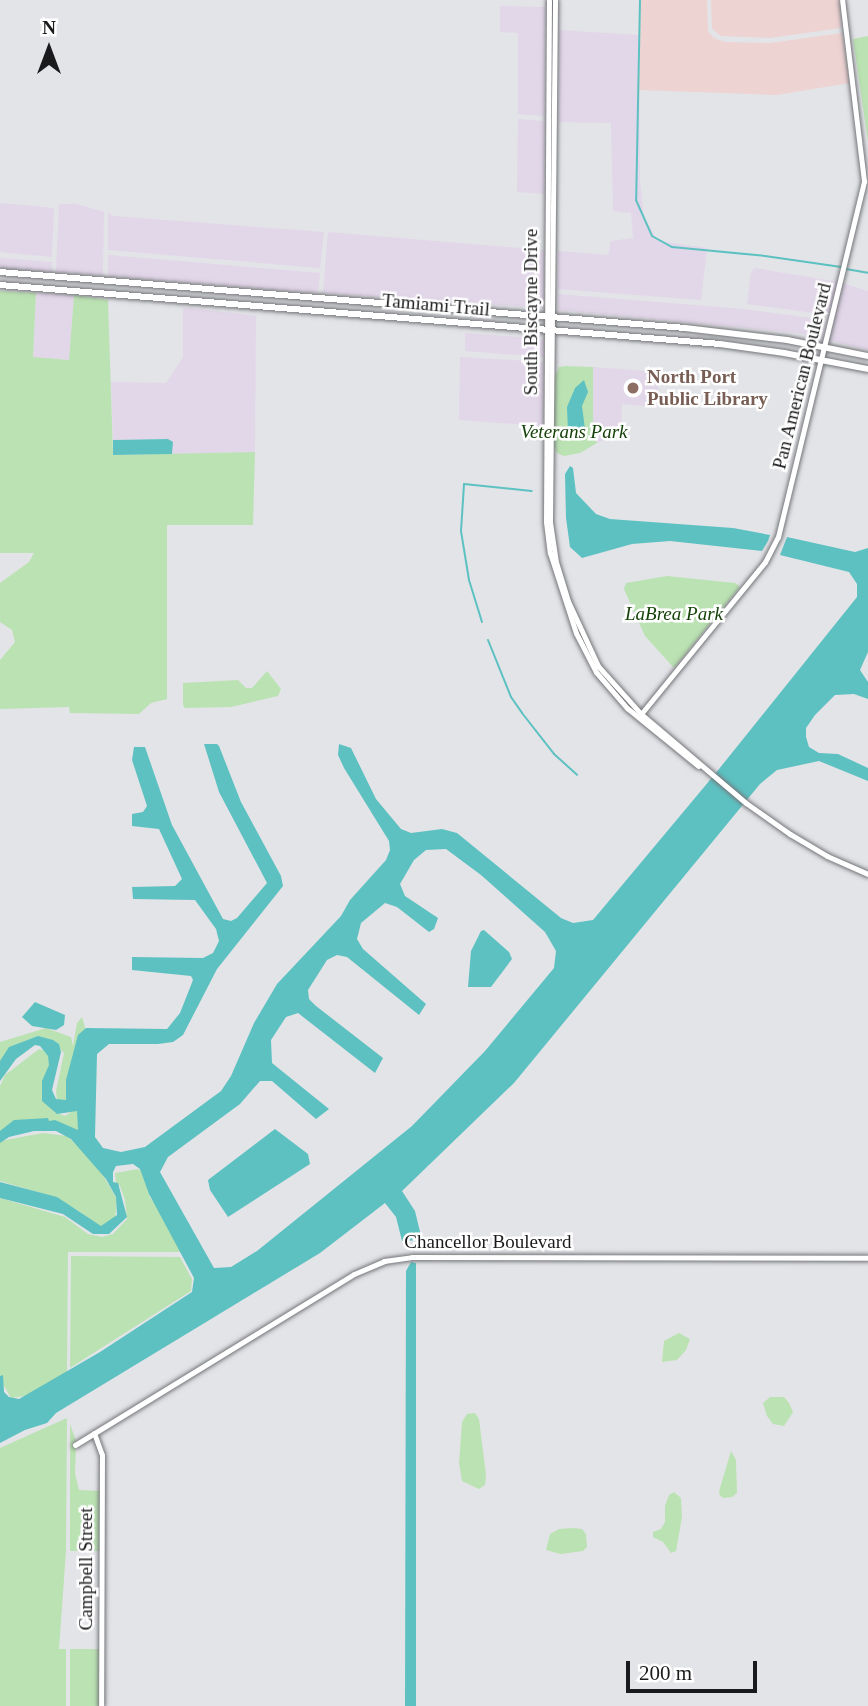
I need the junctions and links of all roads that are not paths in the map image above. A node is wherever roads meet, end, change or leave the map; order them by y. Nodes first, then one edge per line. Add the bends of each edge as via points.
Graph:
1 (549, 0) edge
2 (555, 0) edge
3 (842, 0) edge
4 (0, 272) edge
5 (0, 285) edge
6 (550, 317) junction
7 (550, 330) junction
8 (823, 346) junction
9 (868, 356) edge
10 (821, 359) junction
11 (868, 369) edge
12 (641, 714) junction
13 (710, 773) junction
14 (868, 874) edge
15 (868, 1258) edge
16 (94, 1433) junction
17 (75, 1445) dead end
18 (102, 1706) edge

1 - 6 street, South Biscayne Drive
2 - 6 street, South Biscayne Drive
3 - 8 street, Pan American Boulevard via 864,181
4 - 6 main road, Tamiami Trail
5 - 7 main road, Tamiami Trail
6 - 7 street, South Biscayne Drive
6 - 8 main road, Tamiami Trail
7 - 10 main road, Tamiami Trail via 720,344
7 - 12 street, South Biscayne Drive via 550,522 556,562 594,659
7 - 13 street, South Biscayne Drive via 546,530 568,612 590,661 618,698
8 - 9 main road, Tamiami Trail
8 - 10 street, Pan American Boulevard
10 - 11 main road, Tamiami Trail
10 - 12 street, Pan American Boulevard via 774,550
12 - 13 street, South Biscayne Drive
13 - 14 street, South Biscayne Drive via 804,844
15 - 16 street, Chancellor Boulevard via 412,1257 384,1261 348,1277
16 - 17 street, Chancellor Boulevard
16 - 18 street, Campbell Street via 102,1455

